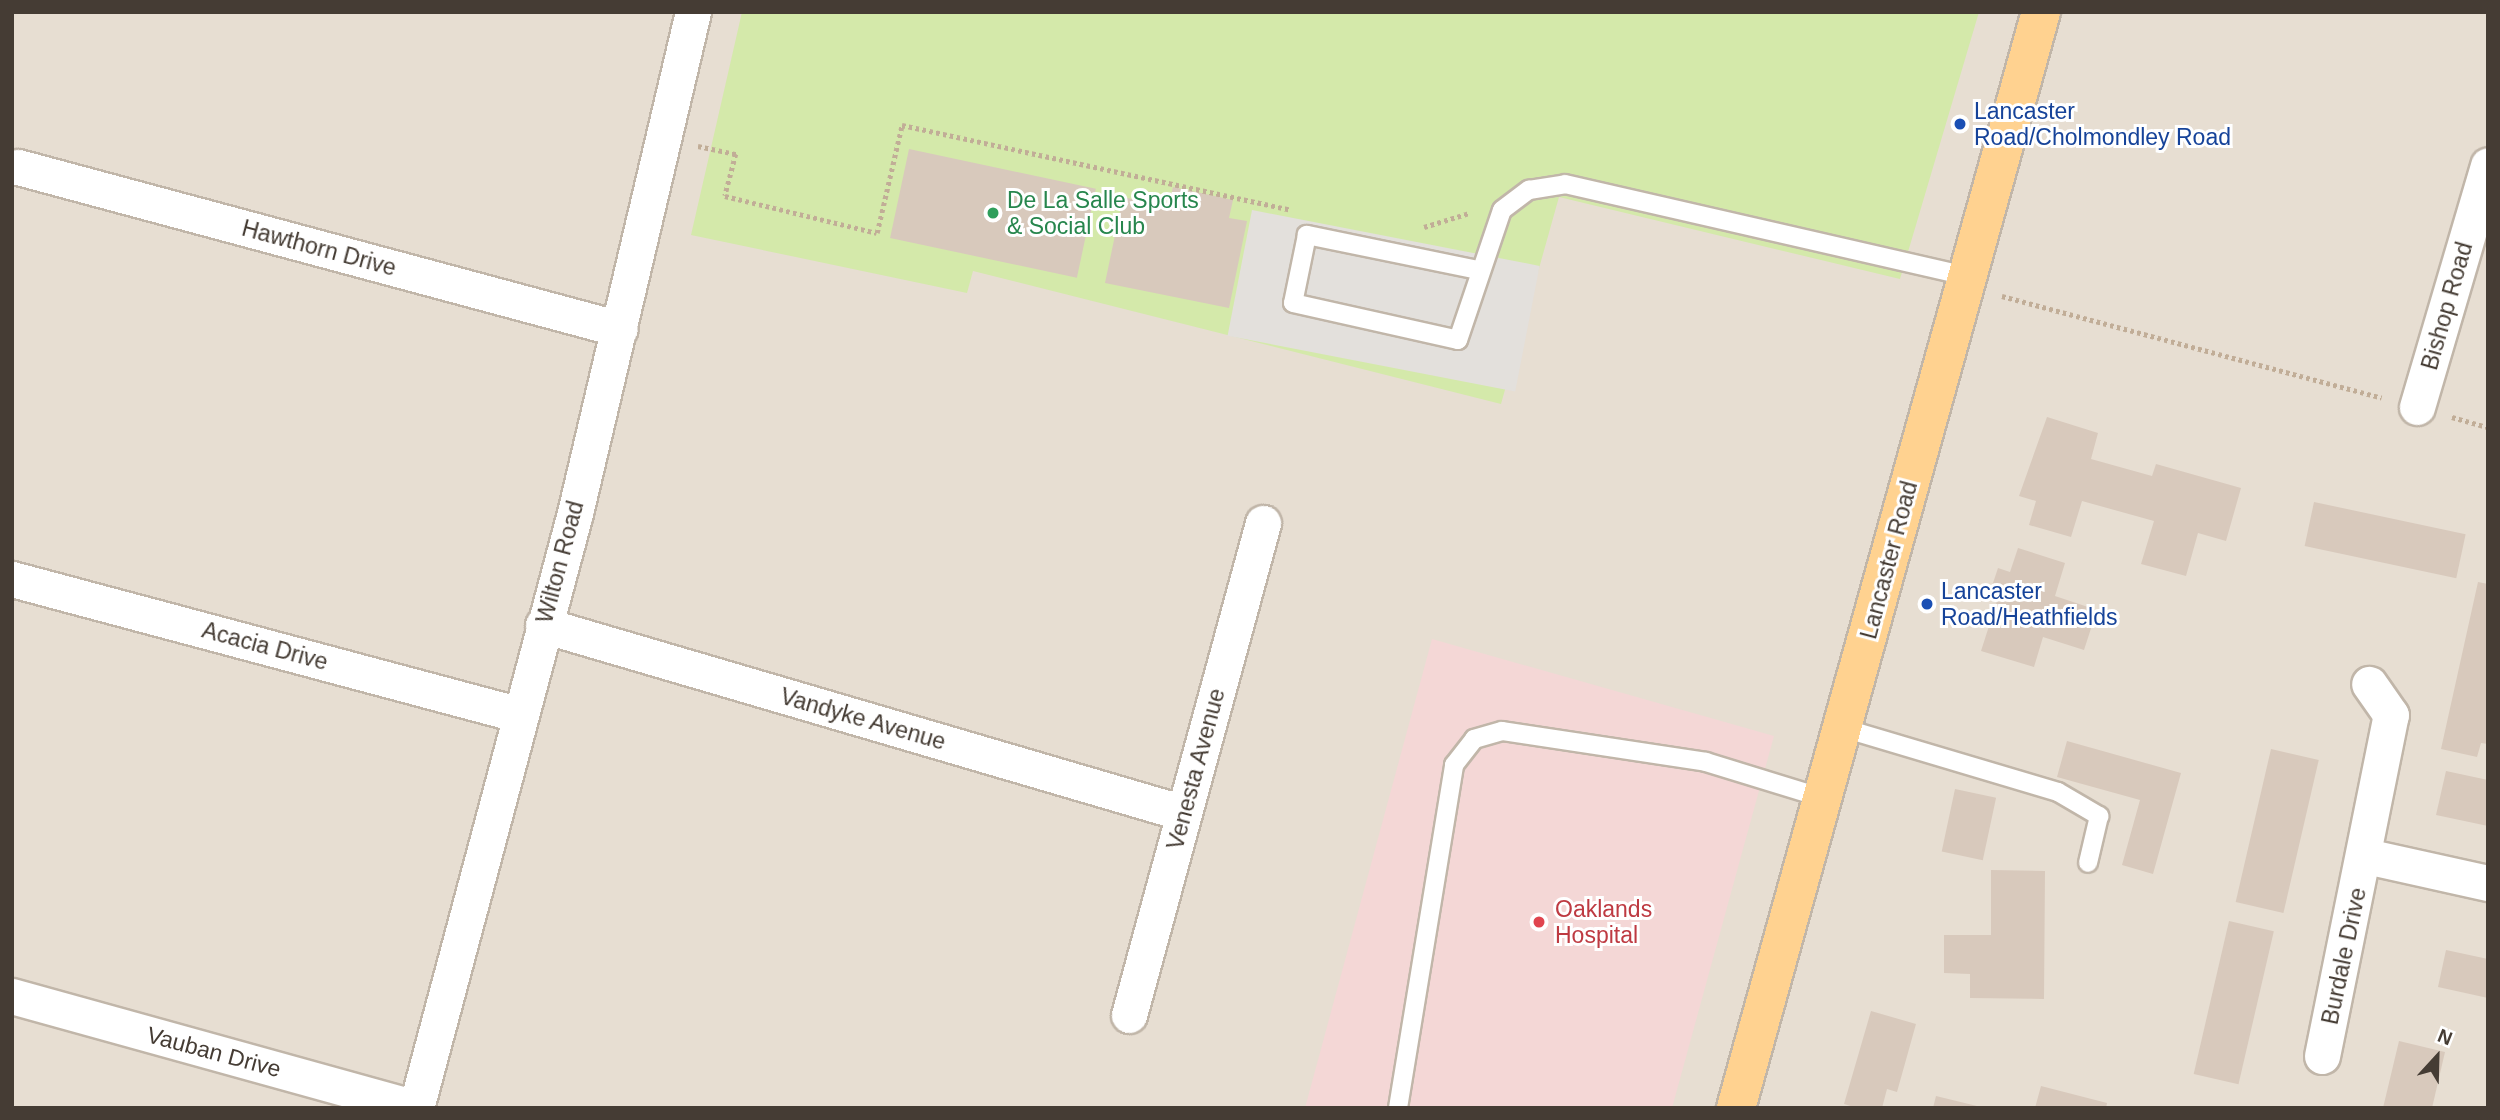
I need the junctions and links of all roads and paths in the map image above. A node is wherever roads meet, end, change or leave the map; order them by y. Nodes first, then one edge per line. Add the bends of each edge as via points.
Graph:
1 (693, 12) edge
2 (2041, 12) edge
3 (665, 140) junction
4 (2488, 165) edge
5 (18, 167) dead end
6 (1478, 205) dead end
7 (1305, 212) dead end
8 (1411, 229) dead end
9 (1478, 270) junction
10 (1965, 281) junction
11 (620, 329) junction
12 (2417, 407) junction
13 (2488, 427) edge
14 (1263, 523) dead end
15 (12, 579) edge
16 (543, 625) junction
17 (2369, 684) dead end
18 (517, 714) junction
19 (1843, 728) junction
20 (1823, 798) junction
21 (1184, 813) junction
22 (2366, 856) junction
23 (2088, 863) dead end
24 (2488, 883) edge
25 (12, 996) edge
26 (1129, 1015) dead end
27 (2322, 1056) dead end
28 (416, 1108) edge
29 (1398, 1108) edge
30 (1736, 1108) edge

1 - 3 street, Wilton Road
2 - 10 main road, Lancaster Road
3 - 7 path via 736,154 725,196 877,233 902,125
3 - 11 street, Wilton Road
4 - 12 street, Bishop Road
5 - 11 street, Hawthorn Drive
6 - 8 path via 1457,218
9 - 9 lane via 1458,340 1293,303 1307,234
9 - 10 lane via 1502,210 1529,190 1565,184
10 - 12 path
10 - 19 main road, Lancaster Road
11 - 16 street, Wilton Road
12 - 13 path
14 - 21 street, Venesta Avenue
15 - 18 street, Acacia Drive
16 - 18 street, Wilton Road
16 - 21 street, Vandyke Avenue
17 - 22 street, Burdale Drive via 2391,715
18 - 28 street, Wilton Road
19 - 20 main road, Lancaster Road
19 - 23 lane via 2058,792 2099,816
20 - 29 lane via 1706,762 1502,731 1474,739 1454,765
20 - 30 main road, Lancaster Road
21 - 26 street, Venesta Avenue
22 - 24 street, Burdale Drive
22 - 27 street, Burdale Drive
25 - 28 street, Vauban Drive

